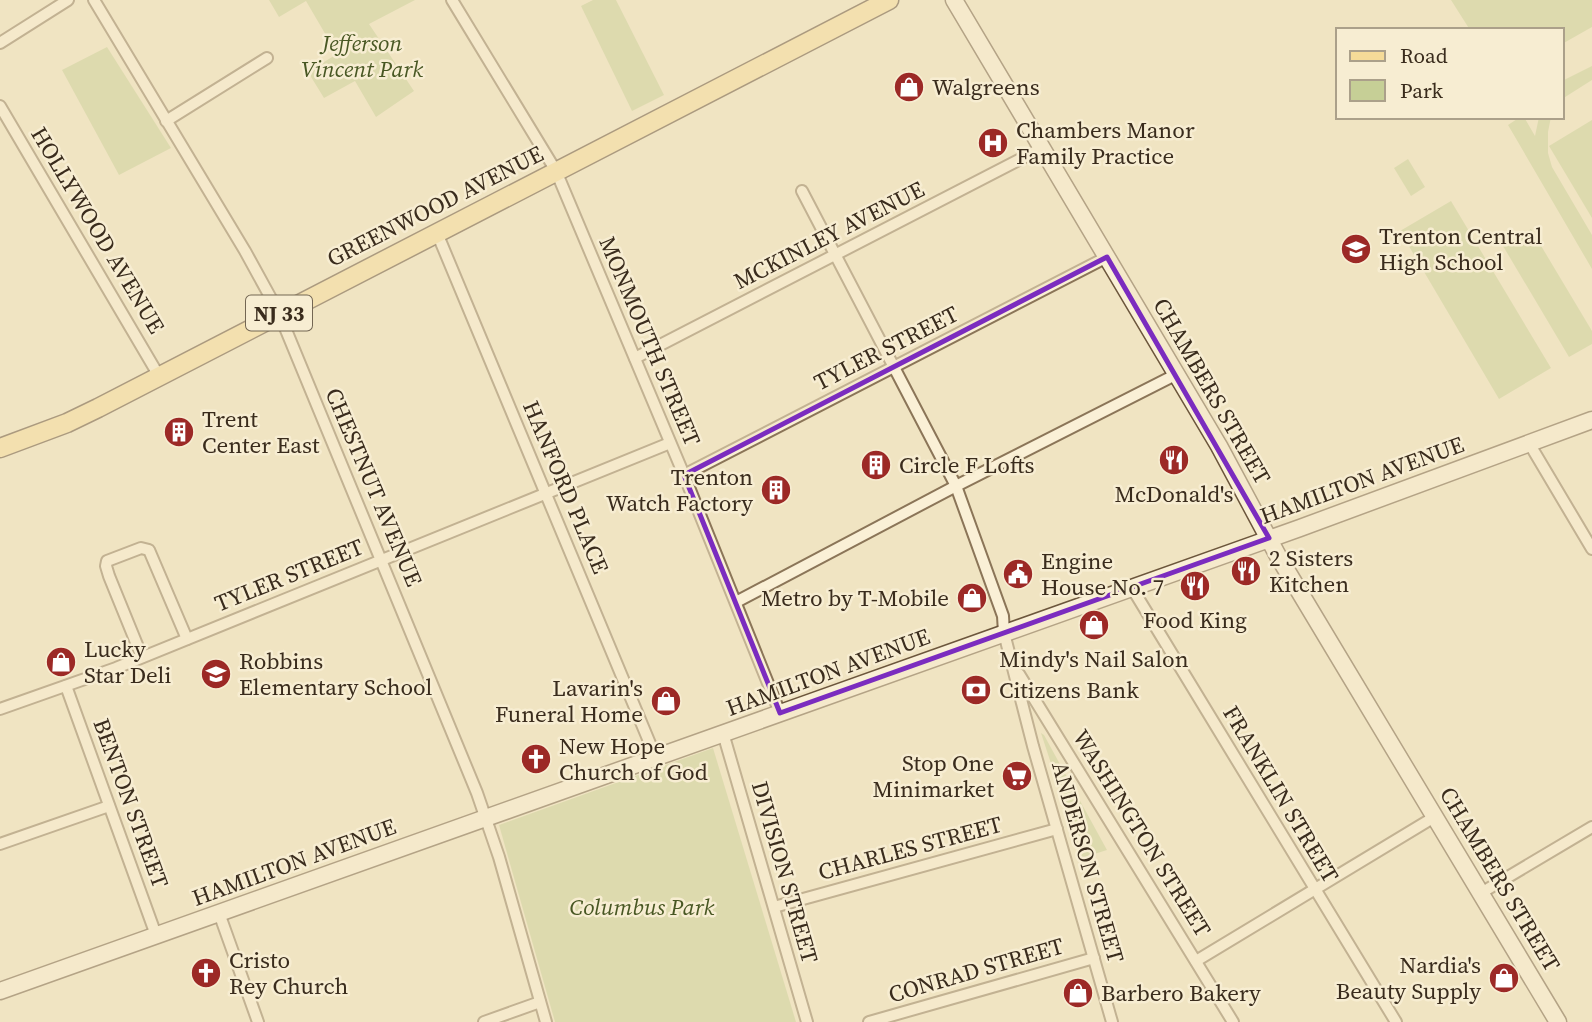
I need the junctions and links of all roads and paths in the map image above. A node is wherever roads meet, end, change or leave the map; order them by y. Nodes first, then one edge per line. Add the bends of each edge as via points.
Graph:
1 (68, 0) edge
2 (94, 0) edge
3 (452, 0) edge
4 (888, 0) edge
5 (954, 0) edge
6 (0, 43) edge
7 (267, 58) dead end
8 (0, 106) edge
9 (166, 121) junction
10 (1042, 148) junction
11 (556, 171) junction
12 (802, 191) dead end
13 (437, 233) junction
14 (836, 255) junction
15 (1107, 257) junction
16 (279, 313) junction
17 (635, 358) junction
18 (894, 367) junction
19 (1177, 374) junction
20 (159, 376) junction
21 (1592, 420) edge
22 (670, 443) junction
23 (1529, 443) junction
24 (0, 448) edge
25 (684, 475) junction
26 (956, 486) junction
27 (546, 494) junction
28 (1269, 538) junction
29 (1592, 549) edge
30 (382, 559) junction
31 (1132, 587) junction
32 (736, 601) junction
33 (1004, 633) junction
34 (187, 639) junction
35 (142, 657) junction
36 (1014, 666) junction
37 (66, 686) junction
38 (0, 709) edge
39 (780, 712) junction
40 (723, 733) junction
41 (656, 758) junction
42 (109, 806) junction
43 (1436, 816) junction
44 (486, 818) junction
45 (1592, 827) edge
46 (1057, 829) junction
47 (0, 844) edge
48 (1314, 889) junction
49 (1481, 893) junction
50 (774, 907) junction
51 (219, 913) junction
52 (156, 935) junction
53 (1094, 958) junction
54 (1196, 961) junction
55 (0, 991) edge
56 (540, 1002) junction
57 (258, 1022) edge
58 (484, 1022) edge
59 (546, 1022) edge
60 (807, 1022) edge
61 (869, 1022) edge
62 (1112, 1022) edge
63 (1233, 1022) edge
64 (1396, 1022) edge
65 (1558, 1022) edge

1 - 6 street
2 - 9 street, CHESTNUT AVENUE
3 - 11 street, MONMOUTH STREET
4 - 11 main road, GREENWOOD AVENUE / NJ 33
5 - 10 main road, CHAMBERS STREET
7 - 9 street
8 - 20 street, HOLLYWOOD AVENUE
9 - 16 street, CHESTNUT AVENUE
10 - 14 street, MCKINLEY AVENUE
10 - 15 main road, CHAMBERS STREET
11 - 13 main road, GREENWOOD AVENUE / NJ 33
11 - 17 street, MONMOUTH STREET
12 - 14 street, ANDERSON STREET
13 - 16 main road, GREENWOOD AVENUE / NJ 33
13 - 27 street, HANFORD PLACE
14 - 17 street, MCKINLEY AVENUE
14 - 18 street, ANDERSON STREET
15 - 18 street, TYLER STREET
15 - 19 main road, CHAMBERS STREET
16 - 20 main road, GREENWOOD AVENUE / NJ 33
16 - 30 street, CHESTNUT AVENUE
17 - 22 street, MONMOUTH STREET
18 - 25 street, TYLER STREET
18 - 26 street, ANDERSON STREET
19 - 26 street
19 - 28 main road, CHAMBERS STREET
20 - 24 main road, GREENWOOD AVENUE / NJ 33 via 67,423
21 - 23 main road, HAMILTON AVENUE
22 - 25 street, MONMOUTH STREET
22 - 27 street, TYLER STREET
23 - 28 main road, HAMILTON AVENUE
23 - 29 street
25 - 32 street, MONMOUTH STREET
26 - 32 street
26 - 33 street, ANDERSON STREET via 1003,618
27 - 30 street, TYLER STREET
27 - 41 street, HANFORD PLACE
28 - 31 main road, HAMILTON AVENUE
28 - 43 main road, CHAMBERS STREET
30 - 34 street, TYLER STREET
30 - 44 street, CHESTNUT AVENUE
31 - 33 main road, HAMILTON AVENUE
31 - 48 street, FRANKLIN STREET
32 - 39 street, MONMOUTH STREET
33 - 36 street, ANDERSON STREET
33 - 39 main road, HAMILTON AVENUE
34 - 35 street, TYLER STREET
34 - 35 street via 149,550 141,548 107,561
35 - 37 street, TYLER STREET
36 - 46 street, ANDERSON STREET
36 - 54 street, WASHINGTON STREET
37 - 38 street, TYLER STREET
37 - 42 street, BENTON STREET
39 - 40 main road, HAMILTON AVENUE
40 - 41 main road, HAMILTON AVENUE
40 - 50 street, DIVISION STREET
41 - 44 main road, HAMILTON AVENUE
42 - 47 street
42 - 52 street, BENTON STREET
43 - 48 street
43 - 49 main road, CHAMBERS STREET
44 - 51 main road, HAMILTON AVENUE
44 - 56 street, CHESTNUT AVENUE
45 - 49 street
46 - 50 street, CHARLES STREET
46 - 53 street, ANDERSON STREET
48 - 54 street
48 - 64 street, FRANKLIN STREET
49 - 65 main road, CHAMBERS STREET
50 - 60 street, DIVISION STREET
51 - 52 main road, HAMILTON AVENUE
51 - 57 street
52 - 55 main road, HAMILTON AVENUE
53 - 61 street, CONRAD STREET
53 - 62 street, ANDERSON STREET
54 - 63 street, WASHINGTON STREET
56 - 58 street
56 - 59 street, CHESTNUT AVENUE

